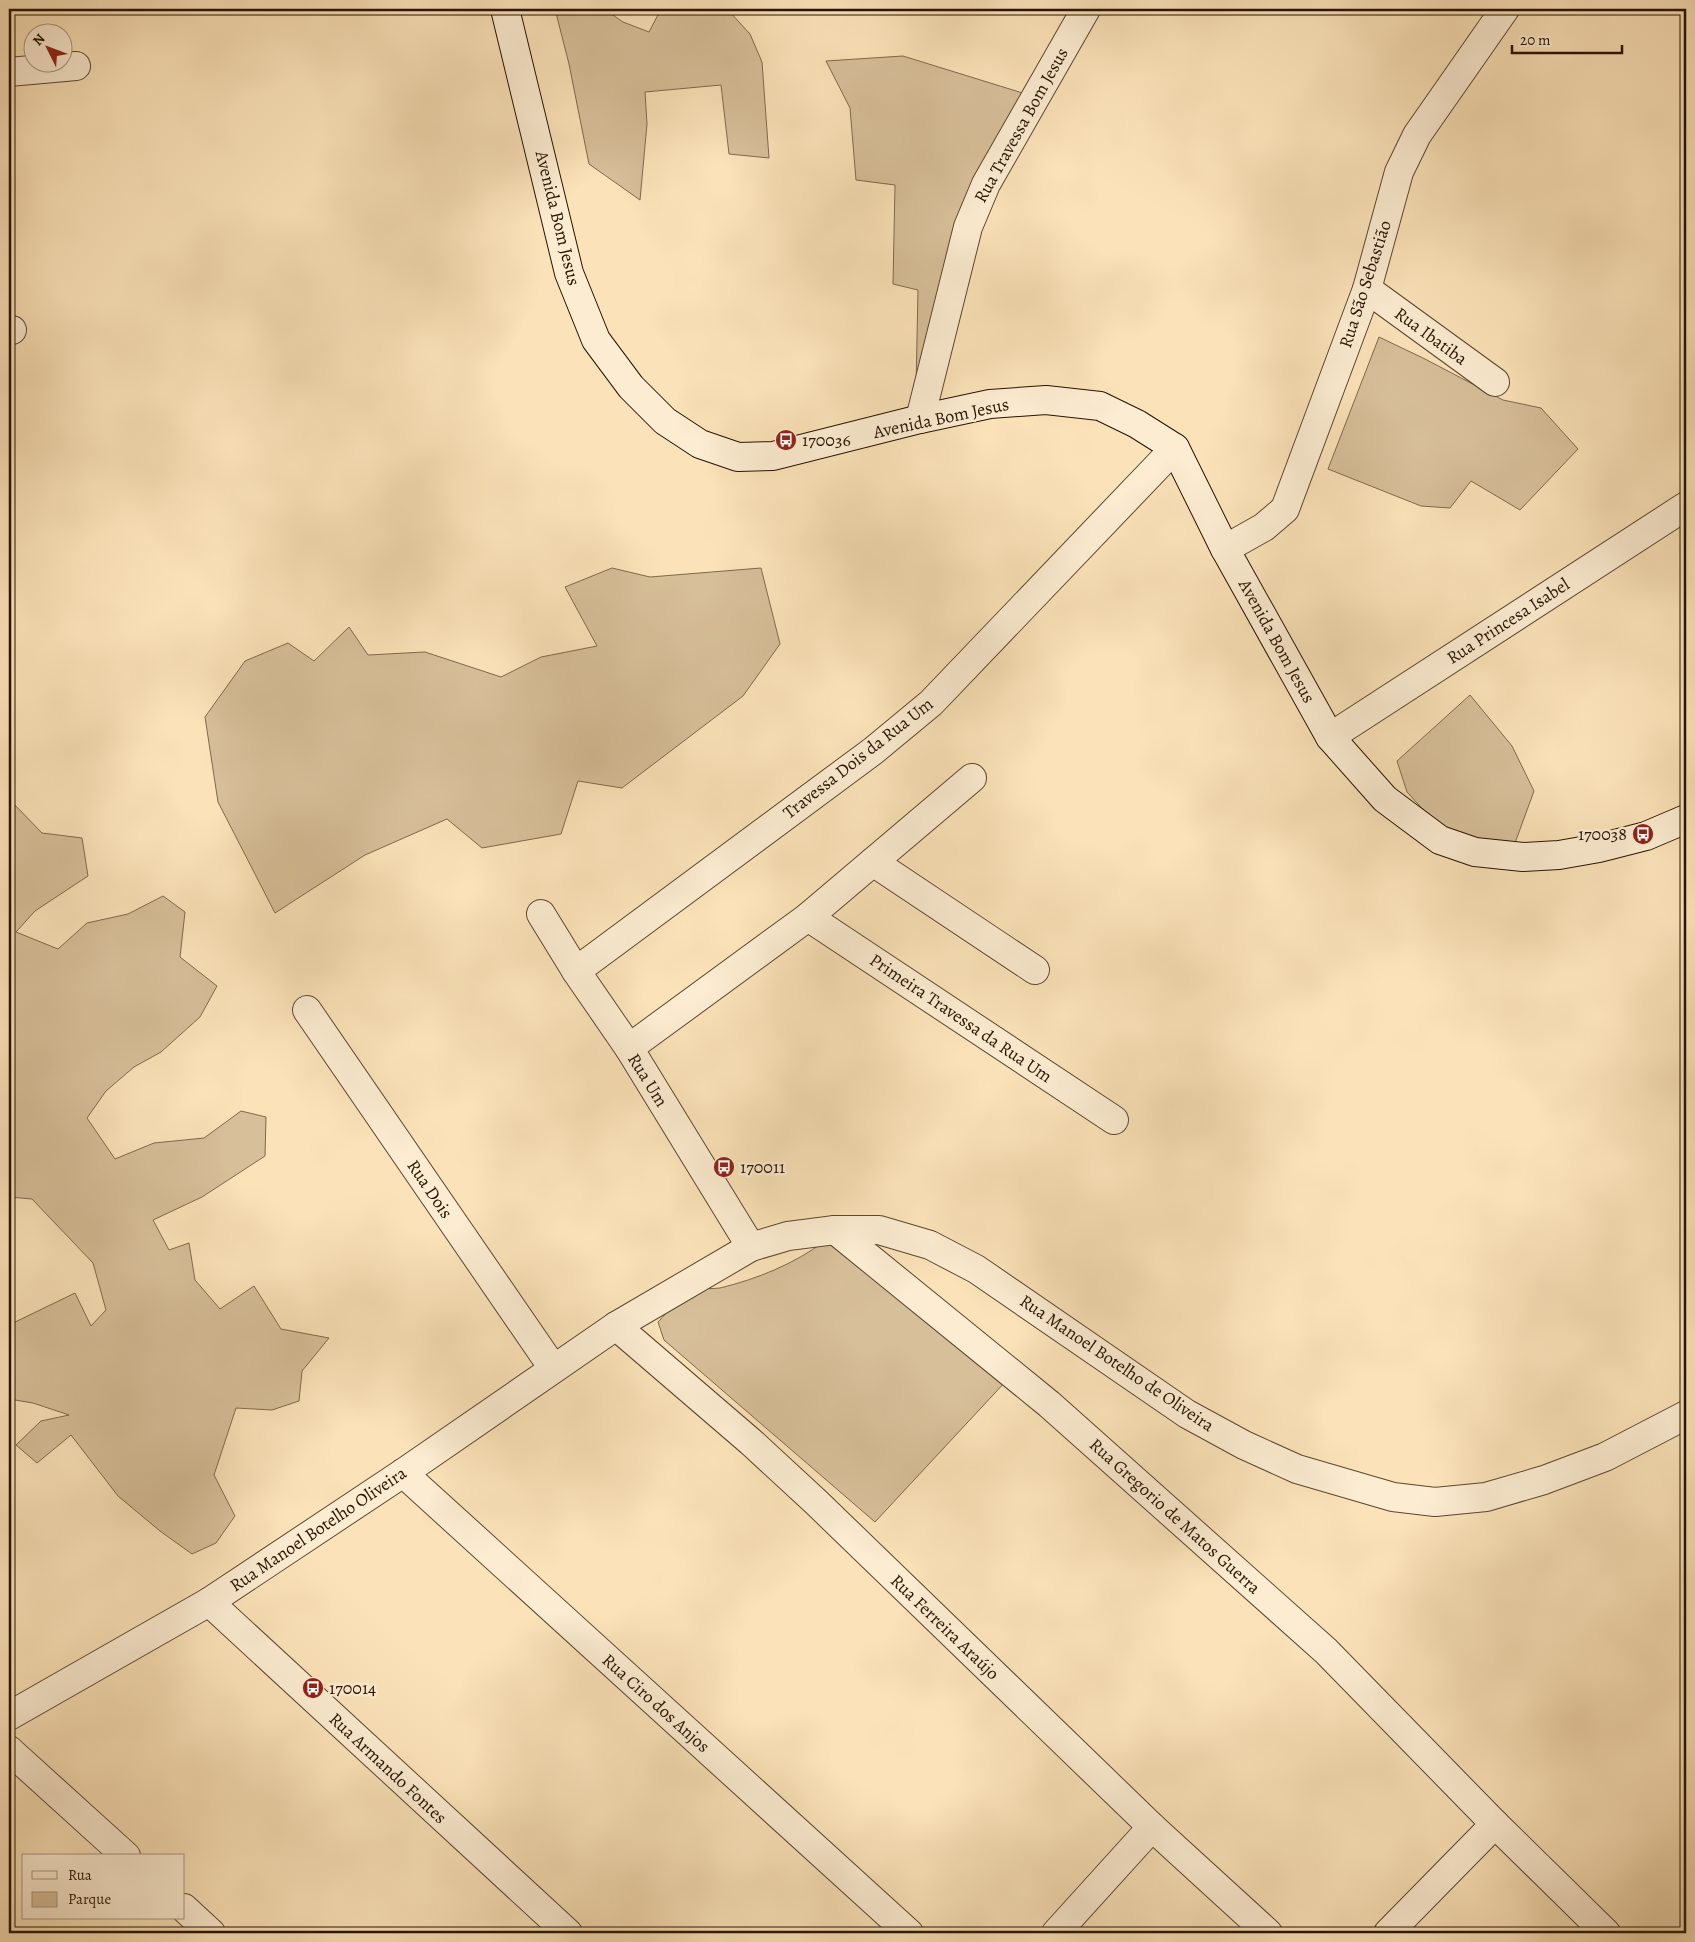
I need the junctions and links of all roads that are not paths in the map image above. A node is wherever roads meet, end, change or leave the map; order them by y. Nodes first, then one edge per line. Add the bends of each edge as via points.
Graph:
1 (505, 9) edge
2 (1086, 9) edge
3 (1505, 9) edge
4 (76, 66) dead end
5 (9, 72) edge
6 (1367, 289) junction
7 (1495, 382) dead end
8 (920, 419) junction
9 (1175, 448) junction
10 (1686, 506) edge
11 (1225, 549) junction
12 (1330, 737) junction
13 (972, 778) dead end
14 (1686, 819) edge
15 (873, 862) junction
16 (541, 914) dead end
17 (808, 917) junction
18 (1035, 970) dead end
19 (576, 971) junction
20 (307, 1010) dead end
21 (629, 1048) junction
22 (1114, 1120) dead end
23 (835, 1230) junction
24 (752, 1247) junction
25 (616, 1326) junction
26 (553, 1368) junction
27 (1686, 1415) edge
28 (403, 1473) junction
29 (209, 1602) junction
30 (9, 1716) edge
31 (9, 1750) edge
32 (1495, 1824) junction
33 (1152, 1827) junction
34 (124, 1854) edge
35 (185, 1909) edge
36 (211, 1933) edge
37 (568, 1933) edge
38 (909, 1933) edge
39 (1056, 1933) edge
40 (1268, 1933) edge
41 (1388, 1933) edge
42 (1606, 1933) edge

1 - 8 street, Avenida Bom Jesus via 569,273 596,340 630,387 665,421 700,444 738,457 773,456
2 - 8 street, Rua Travessa Bom Jesus via 986,184 968,228
3 - 6 street, Rua São Sebastião via 1417,135 1399,172
4 - 5 street
6 - 7 street, Rua Ibatiba
6 - 11 street, Rua São Sebastião via 1285,509 1264,527
8 - 9 street, Avenida Bom Jesus via 990,404 1046,400 1100,406
9 - 11 street, Avenida Bom Jesus
9 - 19 street, Travessa Dois da Rua Um via 931,703 873,751
10 - 12 street, Rua Princesa Isabel
11 - 12 street, Avenida Bom Jesus
12 - 14 street, Avenida Bom Jesus via 1385,800 1440,840 1475,852 1523,857 1559,855 1646,836
13 - 15 street
15 - 17 street
15 - 18 street
16 - 19 street, Rua Um
17 - 21 street
17 - 22 street, Primeira Travessa da Rua Um
19 - 21 street, Rua Um
20 - 26 street, Rua Dois
21 - 24 street, Rua Um
23 - 24 street, Rua Manoel Botelho de Oliveira via 788,1236
23 - 27 street, Rua Manoel Botelho de Oliveira via 879,1230 930,1245 976,1269 1195,1418 1244,1445 1297,1469 1393,1497 1435,1502 1486,1497 1605,1457
23 - 32 street, Rua Gregorio de Matos Guerra via 1050,1404 1326,1651
24 - 25 street, Rua Manoel Botelho de Oliveira
25 - 26 street, Rua Manoel Botelho Oliveira
25 - 33 street, Rua Ferreira Araújo via 816,1502
26 - 28 street, Rua Manoel Botelho Oliveira
28 - 29 street, Rua Manoel Botelho Oliveira
28 - 38 street, Rua Ciro dos Anjos
29 - 30 street, Rua Manoel Botelho Oliveira
29 - 37 street, Rua Armando Fontes
31 - 34 street
32 - 41 street
32 - 42 street, Rua Gregorio de Matos Guerra
33 - 39 street
33 - 40 street, Rua Ferreira Araújo
35 - 36 street

